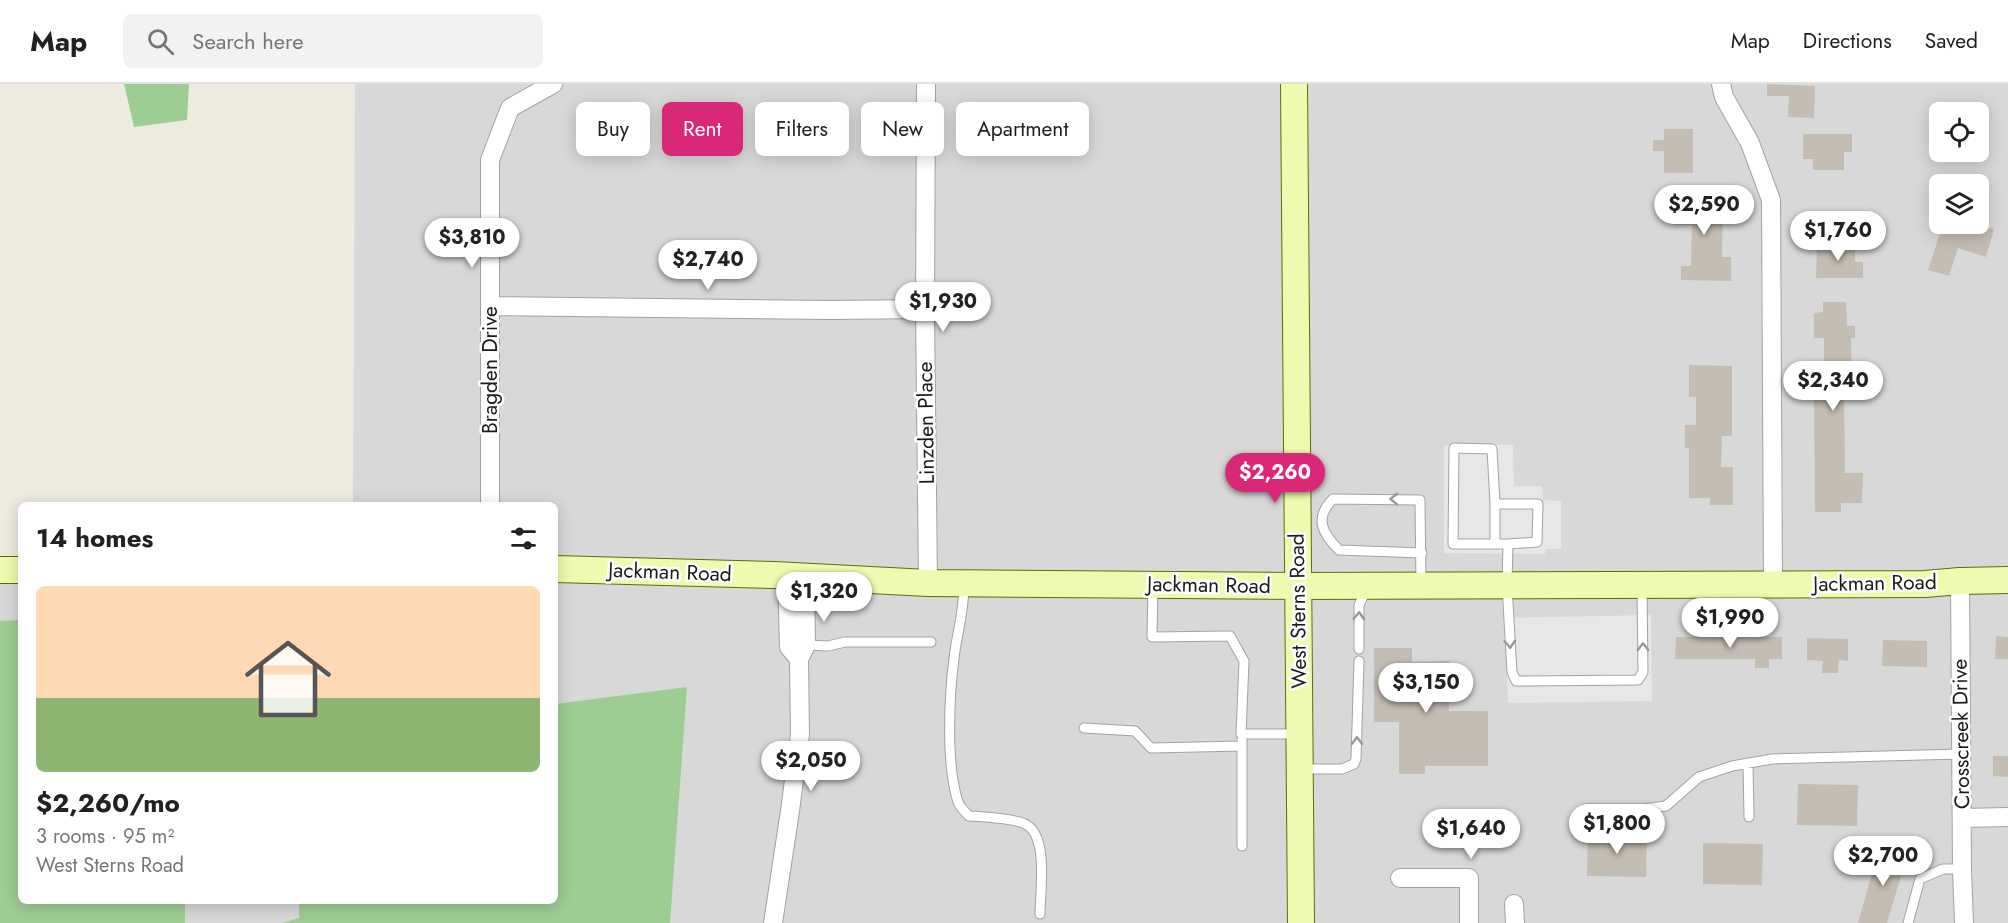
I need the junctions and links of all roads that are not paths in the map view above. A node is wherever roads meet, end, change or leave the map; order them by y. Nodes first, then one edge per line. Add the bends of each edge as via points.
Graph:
1 (553, 84) edge
2 (926, 84) edge
3 (1294, 84) edge
4 (1721, 84) edge
5 (490, 306) junction
6 (925, 309) junction
7 (490, 502) edge
8 (1495, 504) junction
9 (1495, 544) junction
10 (1508, 544) junction
11 (1422, 553) junction
12 (558, 569) edge
13 (0, 570) edge
14 (18, 570) edge
15 (796, 576) junction
16 (2008, 580) edge
17 (1960, 581) junction
18 (928, 583) junction
19 (964, 583) junction
20 (1154, 584) junction
21 (1507, 585) junction
22 (1642, 585) junction
23 (1773, 585) junction
24 (1298, 586) junction
25 (1368, 586) junction
26 (1421, 586) junction
27 (931, 642) dead end
28 (1359, 649) dead end
29 (802, 652) junction
30 (1359, 661) dead end
31 (1084, 728) dead end
32 (1241, 734) junction
33 (1299, 734) junction
34 (1242, 746) junction
35 (1961, 754) junction
36 (1748, 763) junction
37 (1300, 769) junction
38 (1586, 809) dead end
39 (1749, 817) dead end
40 (2008, 817) edge
41 (1962, 818) junction
42 (1242, 846) dead end
43 (1962, 869) junction
44 (1400, 878) dead end
45 (1514, 904) dead end
46 (1040, 914) dead end
47 (773, 923) edge
48 (1301, 923) edge
49 (1469, 923) edge
50 (1515, 923) edge
51 (1908, 923) edge
52 (1964, 923) edge

1 - 5 street, Bragden Drive via 510,108 490,160
2 - 6 street, Linzden Place
3 - 24 street, West Sterns Road
4 - 23 street via 1724,97 1750,143 1771,200
5 - 6 street
5 - 7 street, Bragden Drive
6 - 18 street, Linzden Place
8 - 9 lane
8 - 9 lane via 1492,449 1454,448 1453,544
8 - 10 lane via 1538,504 1537,542
9 - 10 lane
10 - 21 lane
11 -> 11 lane via 1420,500 1333,499 1324,509 1326,537 1339,550
11 - 26 lane
12 - 15 street, Jackman Road
13 - 14 street
15 - 18 street, Jackman Road
15 - 29 street via 789,647
16 - 17 street, Jackman Road
17 - 23 street, Jackman Road
17 - 35 street, Crosscreek Drive
18 - 19 street, Jackman Road
19 - 20 street, Jackman Road
19 - 46 lane via 964,609 952,681 950,762 959,804 969,816 1026,825 1037,835 1041,858
20 - 24 street, Jackman Road
20 - 32 lane via 1152,637 1230,636 1244,661
21 - 22 street, Jackman Road
21 -> 22 lane via 1512,672 1520,682 1641,678
21 - 26 street, Jackman Road
22 - 23 street, Jackman Road
24 - 25 street, Jackman Road
24 - 33 street, West Sterns Road
25 - 26 street, Jackman Road
28 -> 25 lane via 1359,605
27 - 29 lane via 845,642
29 - 47 street via 800,734
37 -> 30 lane via 1342,769 1354,764
31 - 34 lane via 1135,730 1151,748
32 - 33 lane
32 - 34 lane
33 - 37 street, West Sterns Road
34 - 42 lane
35 - 36 lane
35 - 41 street, Crosscreek Drive
36 - 38 lane via 1699,777 1666,806
36 - 39 lane
37 - 48 street, West Sterns Road
40 - 41 street
41 - 43 street, Crosscreek Drive
43 - 51 lane via 1942,869 1920,879
43 - 52 street, Crosscreek Drive
44 - 49 street via 1469,878
45 - 50 street

